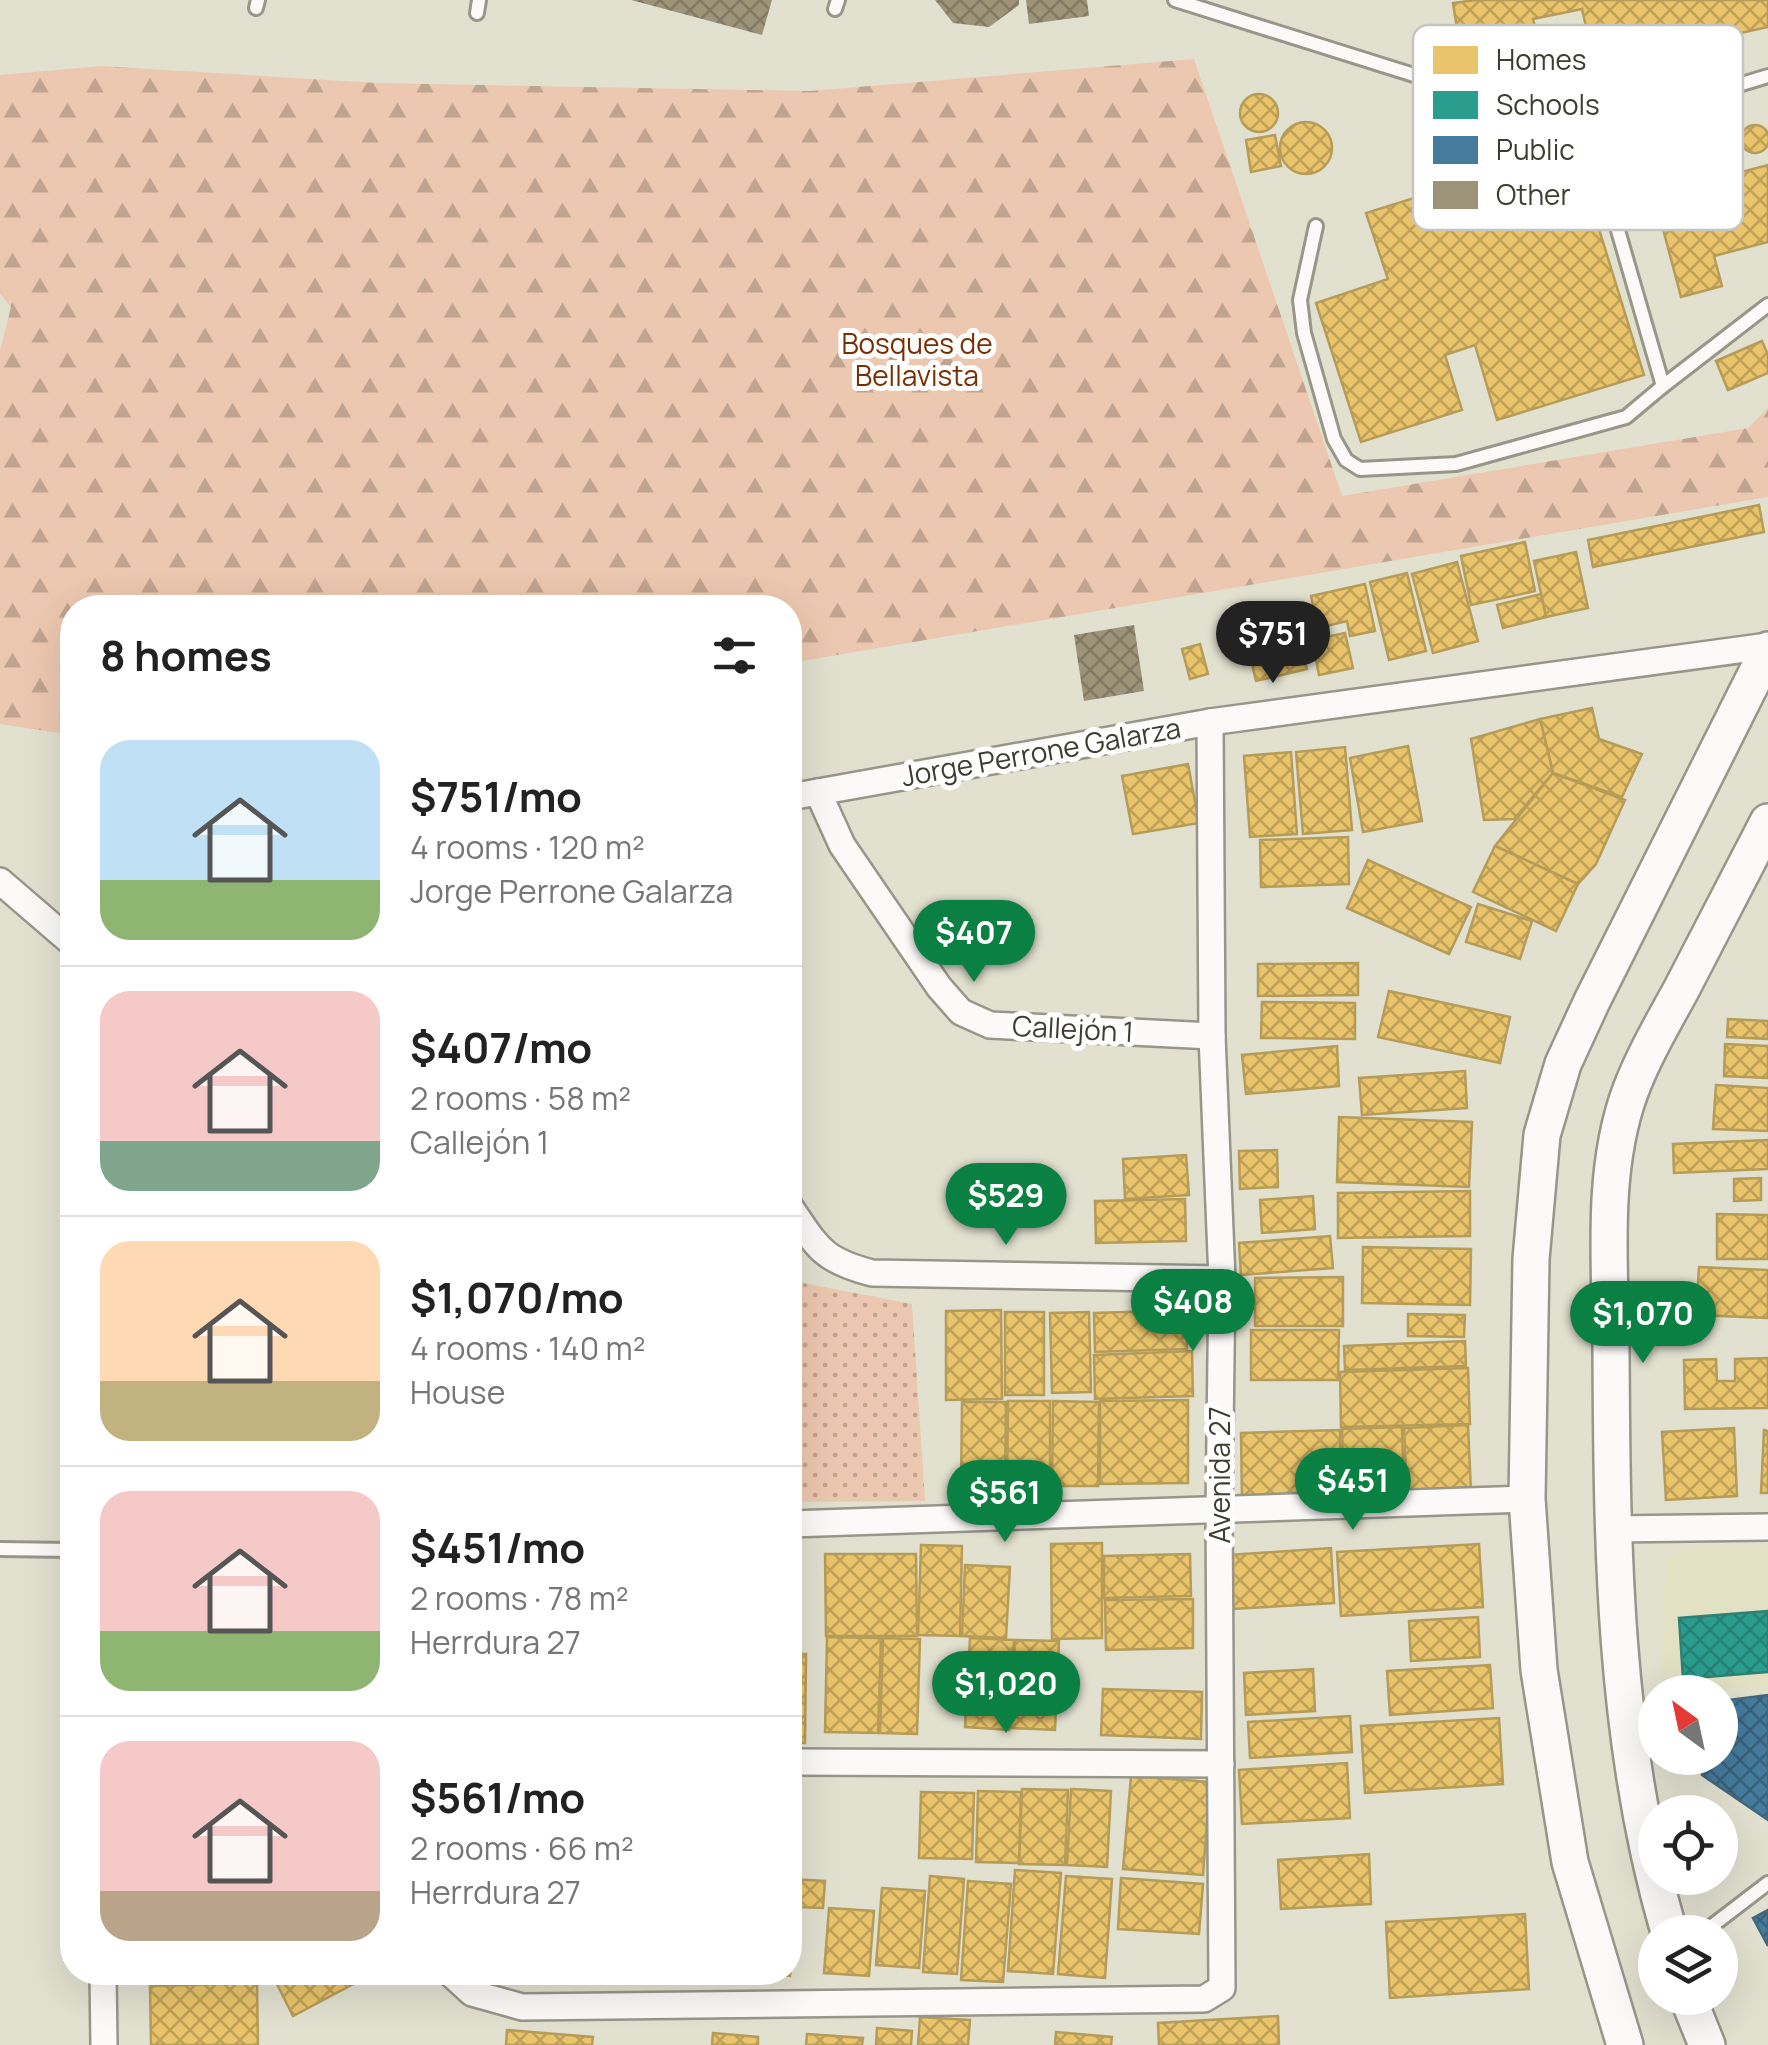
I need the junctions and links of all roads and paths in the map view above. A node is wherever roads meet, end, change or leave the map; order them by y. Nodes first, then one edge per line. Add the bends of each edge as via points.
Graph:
1 (1176, 0) edge
2 (1413, 75) edge
3 (1768, 76) edge
4 (1743, 84) edge
5 (1316, 226) dead end
6 (1618, 230) edge
7 (1768, 305) edge
8 (1663, 386) junction
9 (1768, 648) edge
10 (1210, 722) junction
11 (818, 792) junction
12 (802, 795) edge
13 (1768, 822) edge
14 (0, 881) edge
15 (60, 933) edge
16 (1212, 1036) junction
17 (802, 1225) edge
18 (1222, 1280) junction
19 (1527, 1499) junction
20 (1219, 1511) junction
21 (802, 1524) edge
22 (1768, 1528) edge
23 (1612, 1529) junction
24 (0, 1550) edge
25 (60, 1550) edge
26 (802, 1762) edge
27 (1222, 1764) junction
28 (1768, 1883) edge
29 (1665, 1915) edge
30 (1726, 1915) edge
31 (103, 1985) edge
32 (464, 1985) edge
33 (1695, 2015) edge
34 (104, 2045) edge
35 (1625, 2045) edge
36 (1707, 2045) edge

1 - 2 lane
3 - 4 lane
5 - 8 lane via 1300,300 1304,333 1334,439 1360,469 1456,464 1626,417
6 - 8 lane
7 - 8 lane
9 - 10 street, Jorge Perrone Galarza
9 - 19 main road via 1592,1001 1563,1064 1542,1135 1531,1259
10 - 11 street, Jorge Perrone Galarza
10 - 16 street, Avenida 27
11 - 12 street, Jorge Perrone Galarza
11 - 16 street, Callejón 1 via 842,845 962,1012 990,1025
13 - 23 main road via 1630,1093 1613,1163
14 - 15 street
16 - 18 street, Avenida 27
17 - 18 street via 820,1251 872,1273
18 - 20 street, Avenida 27
19 - 20 street
19 - 35 main road via 1539,1670 1570,1862
20 - 21 street
20 - 27 street, Avenida 27
22 - 23 street
23 - 29 main road via 1627,1728
24 - 25 lane
26 - 27 street
27 - 32 street, Avenida 27 via 1222,1988 1204,1999 522,2007
28 - 30 lane
31 - 34 street
33 - 36 main road

